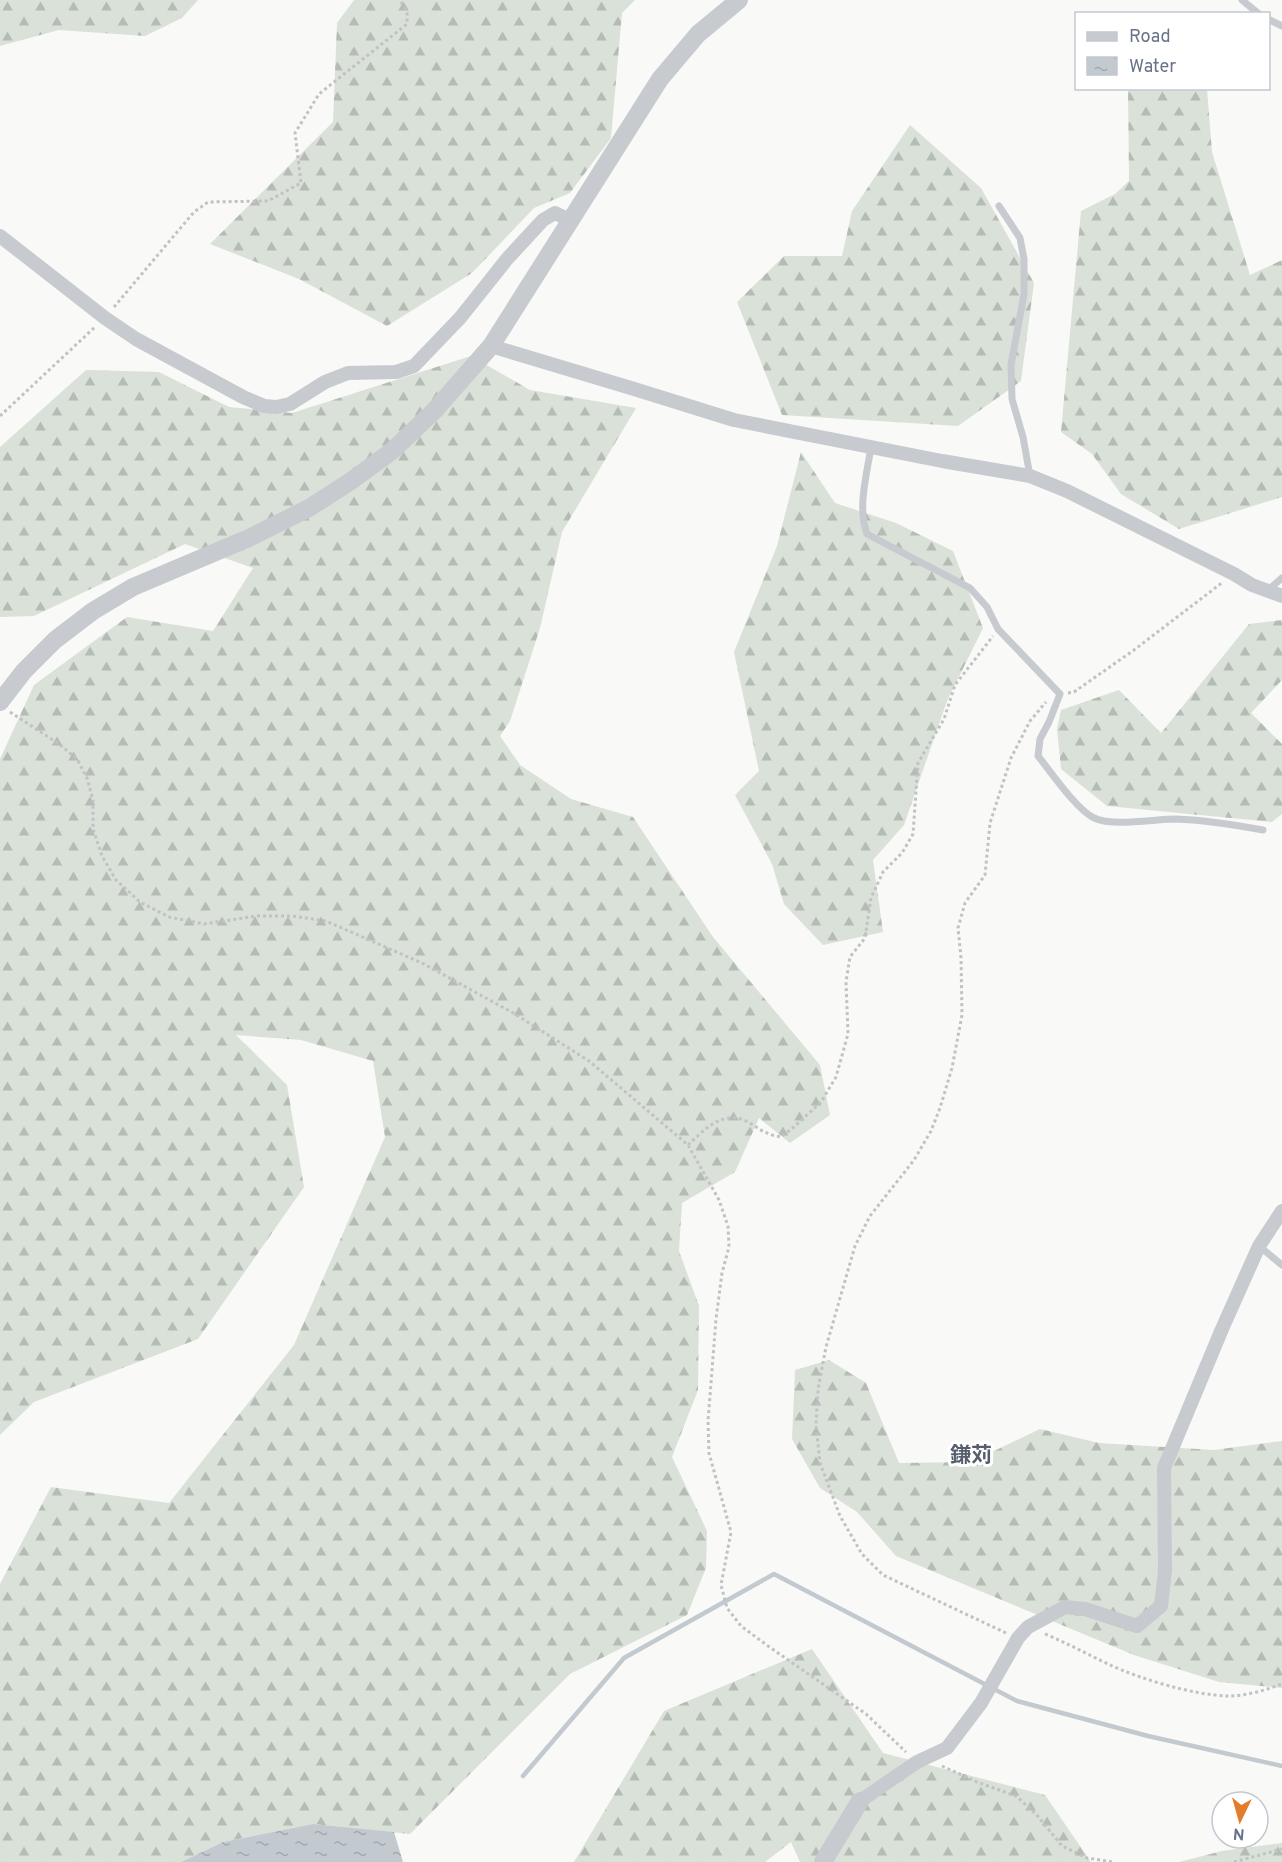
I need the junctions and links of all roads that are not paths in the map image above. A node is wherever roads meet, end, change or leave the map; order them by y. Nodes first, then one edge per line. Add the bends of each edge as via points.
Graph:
1 (739, 0) edge
2 (1242, 0) edge
3 (1257, 12) edge
4 (999, 206) dead end
5 (570, 220) junction
6 (0, 236) edge
7 (491, 346) junction
8 (871, 446) junction
9 (1030, 476) junction
10 (1282, 578) edge
11 (1267, 591) junction
12 (1282, 596) edge
13 (4, 706) edge
14 (1263, 830) dead end
15 (1282, 1211) edge
16 (1259, 1246) junction
17 (1282, 1265) edge
18 (860, 1801) joint
19 (822, 1862) edge

1 - 5 street via 698,34 660,79
2 - 3 lane
4 - 9 lane via 1020,238 1024,259 1024,294 1011,365 1012,399
5 - 6 street via 555,213 543,220 414,366 396,372 348,373 290,404 276,407 264,406 211,381 136,339
5 - 7 street
7 - 8 street via 734,420
7 - 13 street via 434,411 392,451 309,508 133,587 93,611 55,640 24,671
8 - 9 street
8 - 14 lane via 862,522 867,534 970,588 987,607 998,629 1060,694 1040,739 1038,756 1079,805 1094,818 1109,822 1176,819
9 - 11 street
10 - 11 lane
11 - 12 street
15 - 16 street
16 - 17 lane
16 - 18 street via 1164,1468 1165,1571 1161,1606 1137,1626 1065,1607 1028,1627 981,1703 947,1748 917,1762
18 - 19 street

